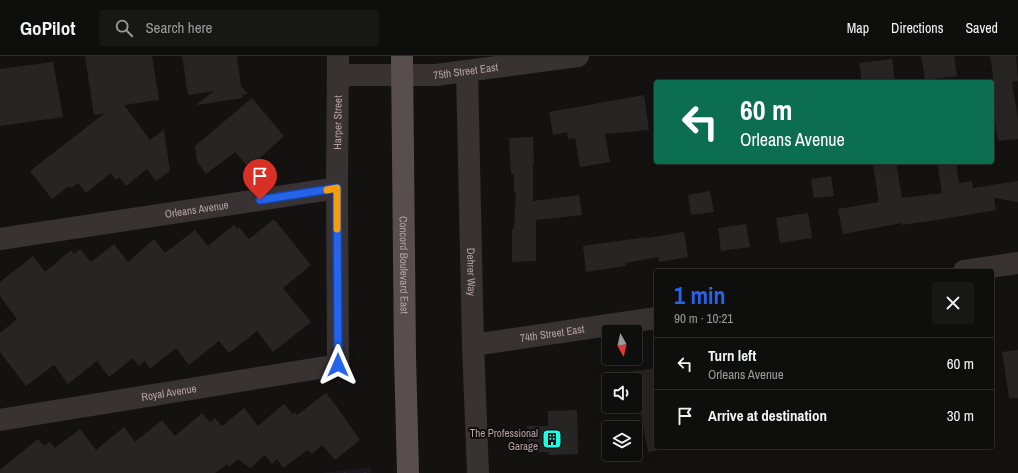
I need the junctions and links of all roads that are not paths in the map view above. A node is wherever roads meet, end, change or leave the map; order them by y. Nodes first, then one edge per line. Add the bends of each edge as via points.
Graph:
1 (578, 56) edge
2 (478, 65) edge
3 (338, 66) edge
4 (402, 66) edge
5 (337, 188) junction
6 (0, 239) edge
7 (1018, 263) edge
8 (978, 269) edge
9 (654, 318) edge
10 (473, 346) junction
11 (0, 420) edge
12 (408, 473) edge
13 (478, 473) edge

1 - 2 street, 75th Street East
2 - 4 street, 75th Street East via 436,75
2 - 10 street, Dehrer Way
3 - 4 street, 75th Street East
3 - 5 street, Harper Street
4 - 12 main road, Concord Boulevard East
5 - 6 street, Orleans Avenue
5 - 11 street, Royal Avenue via 338,365
7 - 8 street
9 - 10 street, 74th Street East
10 - 13 street, Dehrer Way

